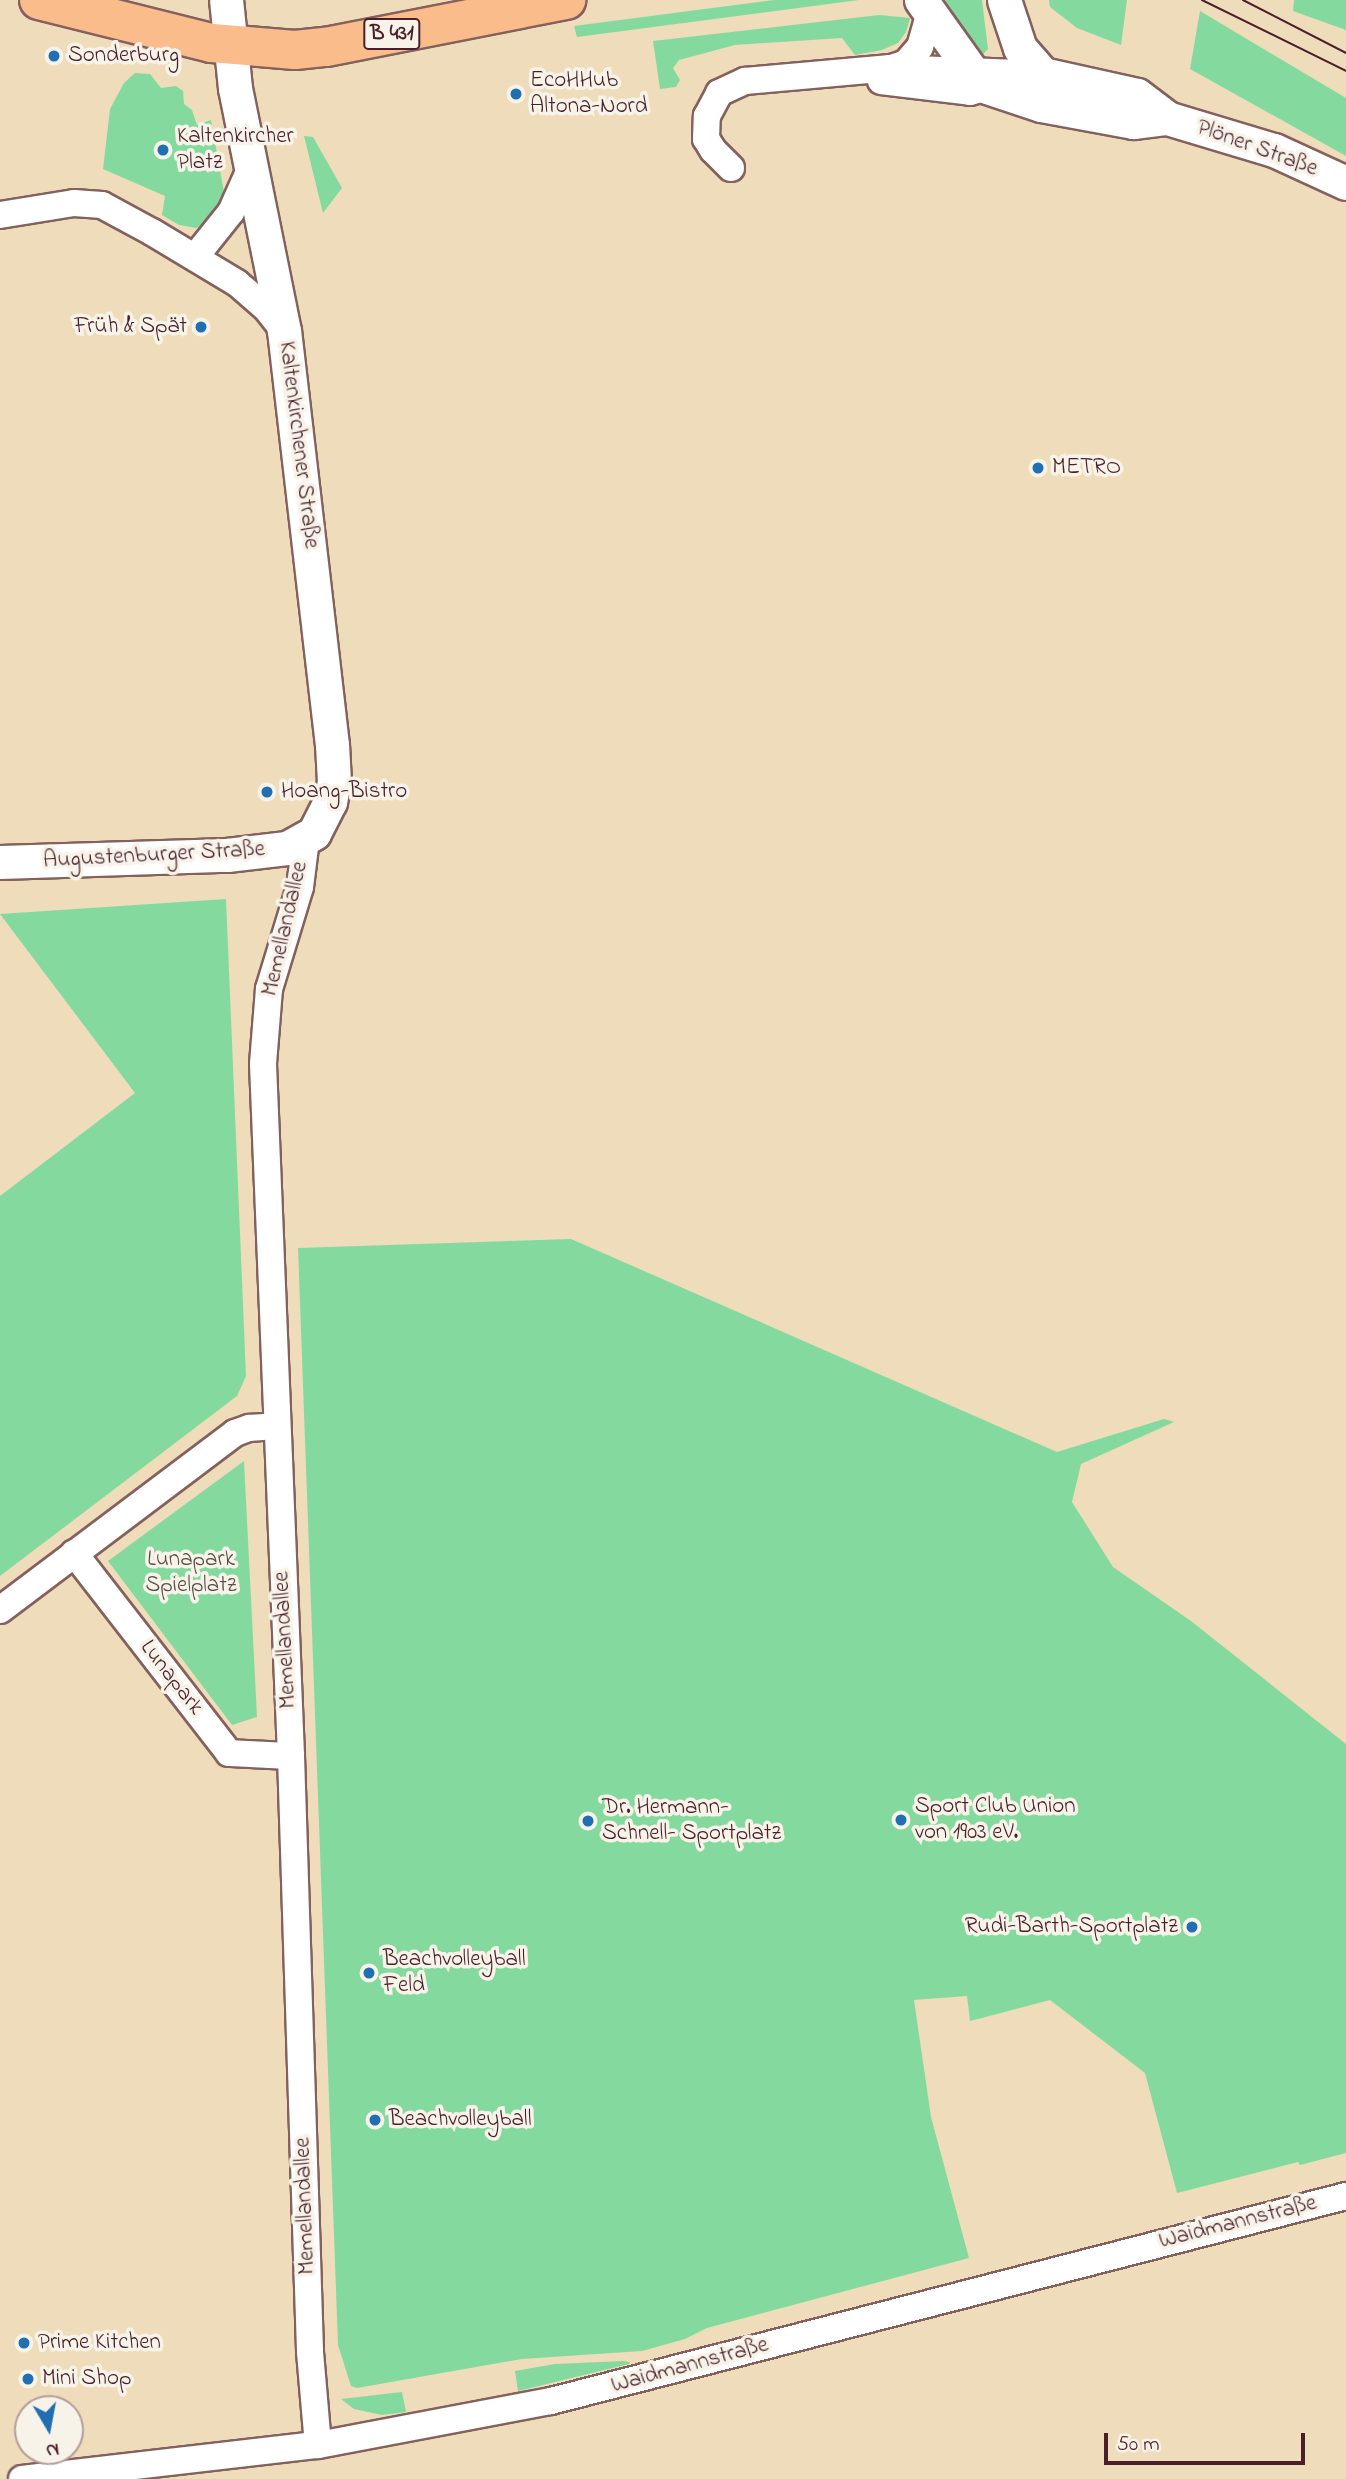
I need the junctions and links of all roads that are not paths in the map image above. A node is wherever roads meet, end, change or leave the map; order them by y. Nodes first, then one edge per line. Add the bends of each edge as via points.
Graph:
1 (39, 0) edge
2 (226, 0) edge
3 (566, 0) edge
4 (925, 5) edge
5 (1008, 15) edge
6 (231, 46) junction
7 (890, 68) junction
8 (845, 74) junction
9 (1043, 74) junction
10 (986, 76) junction
11 (1167, 118) junction
12 (251, 167) junction
13 (731, 168) dead end
14 (1346, 183) edge
15 (0, 215) edge
16 (195, 257) junction
17 (284, 331) junction
18 (306, 839) junction
19 (0, 862) edge
20 (276, 1426) junction
21 (74, 1553) junction
22 (0, 1610) edge
23 (291, 1756) junction
24 (1346, 2196) edge
25 (318, 2445) junction
26 (22, 2479) edge

1 - 6 main road, B 431
2 - 6 street, Kaltenkirchener Straße
3 - 6 main road, B 431 via 326,47
4 - 7 street, Plöner Straße via 920,47 906,63
4 - 10 street, Plöner Straße
5 - 9 street via 1027,59
5 - 10 street
6 - 12 street, Kaltenkirchener Straße
7 - 8 street, Plöner Straße
7 - 10 street, Plöner Straße
8 - 10 street, Plöner Straße via 970,92
8 - 13 street, Plöner Straße via 745,80 719,93 707,116 706,139
9 - 10 street, Plöner Straße
9 - 11 street, Plöner Straße via 1137,95
10 - 11 street, Plöner Straße via 1041,105 1133,122
11 - 14 street, Plöner Straße via 1274,150
12 - 16 street via 231,212
12 - 17 street, Kaltenkirchener Straße
15 - 16 street via 102,205
16 - 17 street via 254,297
17 - 18 street, Kaltenkirchener Straße via 334,767 328,810
18 - 19 street, Augustenburger Straße via 287,848 247,854
18 - 20 street, Memellandallee via 300,887 269,989 263,1063
20 - 21 street via 235,1433
20 - 23 street, Memellandallee
21 - 22 street
21 - 23 street, Lunapark via 229,1753
23 - 25 street, Memellandallee via 310,2352
24 - 25 street, Waidmannstraße via 599,2390
25 - 26 street, Waidmannstraße

